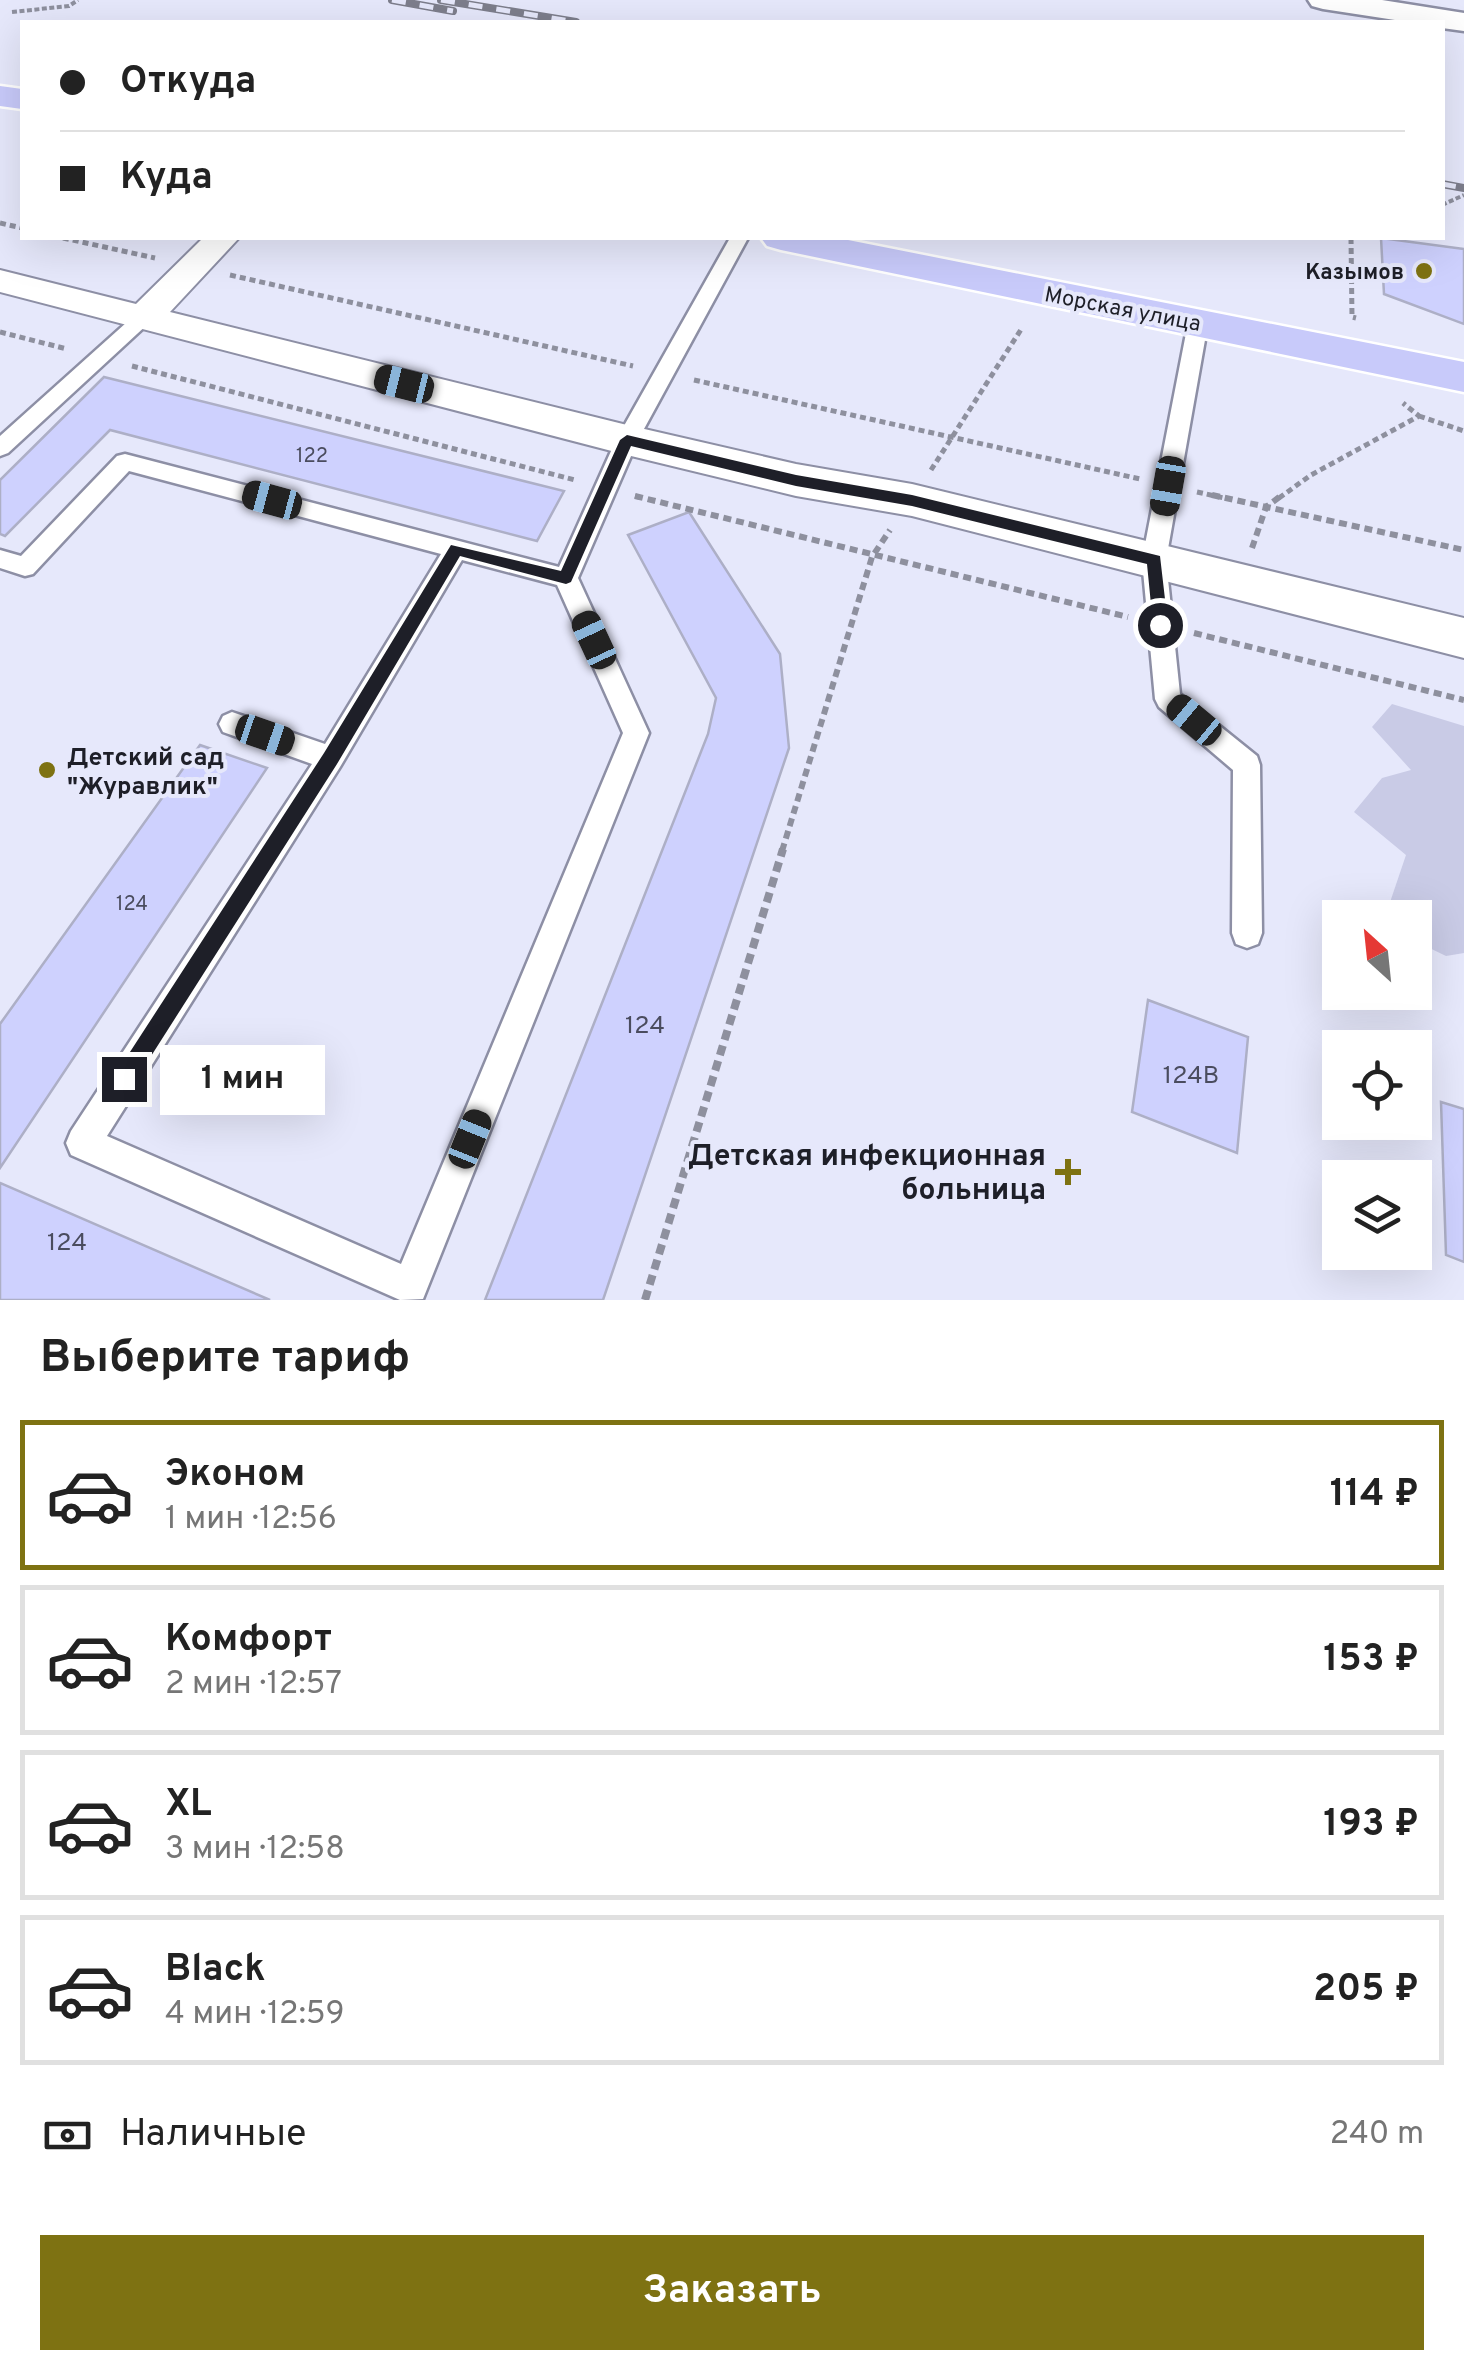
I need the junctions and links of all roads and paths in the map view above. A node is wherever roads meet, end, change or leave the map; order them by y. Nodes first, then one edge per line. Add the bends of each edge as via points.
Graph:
1 (78, 0) edge
2 (1324, 0) edge
3 (1438, 0) edge
4 (1464, 4) edge
5 (12, 12) dead end
6 (1464, 22) edge
7 (72, 240) edge
8 (220, 240) edge
9 (738, 240) edge
10 (791, 240) edge
11 (1351, 240) edge
12 (193, 267) junction
13 (0, 281) edge
14 (143, 318) junction
15 (1368, 320) dead end
16 (1198, 323) junction
17 (1022, 328) dead end
18 (0, 332) edge
19 (97, 357) junction
20 (1395, 363) junction
21 (664, 373) junction
22 (1464, 377) edge
23 (1419, 416) junction
24 (1464, 431) edge
25 (953, 437) junction
26 (627, 440) junction
27 (0, 448) edge
28 (1168, 486) junction
29 (608, 489) junction
30 (912, 500) junction
31 (1266, 507) junction
32 (456, 549) junction
33 (1464, 550) edge
34 (872, 556) junction
35 (0, 560) edge
36 (1154, 560) junction
37 (566, 578) junction
38 (1241, 582) junction
39 (1160, 625) junction
40 (1464, 638) edge
41 (1464, 700) edge
42 (232, 724) dead end
43 (330, 758) junction
44 (1247, 933) dead end
45 (645, 1300) edge

1 - 5 path
2 - 6 main road
3 - 4 main road
7 - 12 path
8 - 12 street
9 - 21 lane
10 - 16 main road, Морская улица
11 - 15 path via 1352,317
12 - 14 street
12 - 21 path
13 - 14 street
14 - 19 lane
14 - 26 street
16 - 20 main road, Морская улица
16 - 28 lane
17 - 25 path
18 - 19 path
19 - 27 lane
19 - 29 path
20 - 22 main road, Морская улица
20 - 23 path via 1403,403
21 - 25 path
21 - 26 lane
23 - 24 path
23 - 31 path
25 - 28 path
25 - 30 path
26 - 29 lane
26 - 30 street
28 - 31 path
28 - 36 lane
29 - 34 path
29 - 37 lane
30 - 34 path
30 - 36 street
31 - 33 path
31 - 38 path
32 - 35 lane via 125,462 25,567
32 - 37 lane
32 - 43 lane
34 - 39 path
34 - 45 path
36 - 38 street
36 - 39 lane
37 - 43 lane via 636,732 410,1286 83,1143
38 - 40 street
39 - 41 path
39 - 44 lane via 1168,698 1247,764
42 - 43 lane

